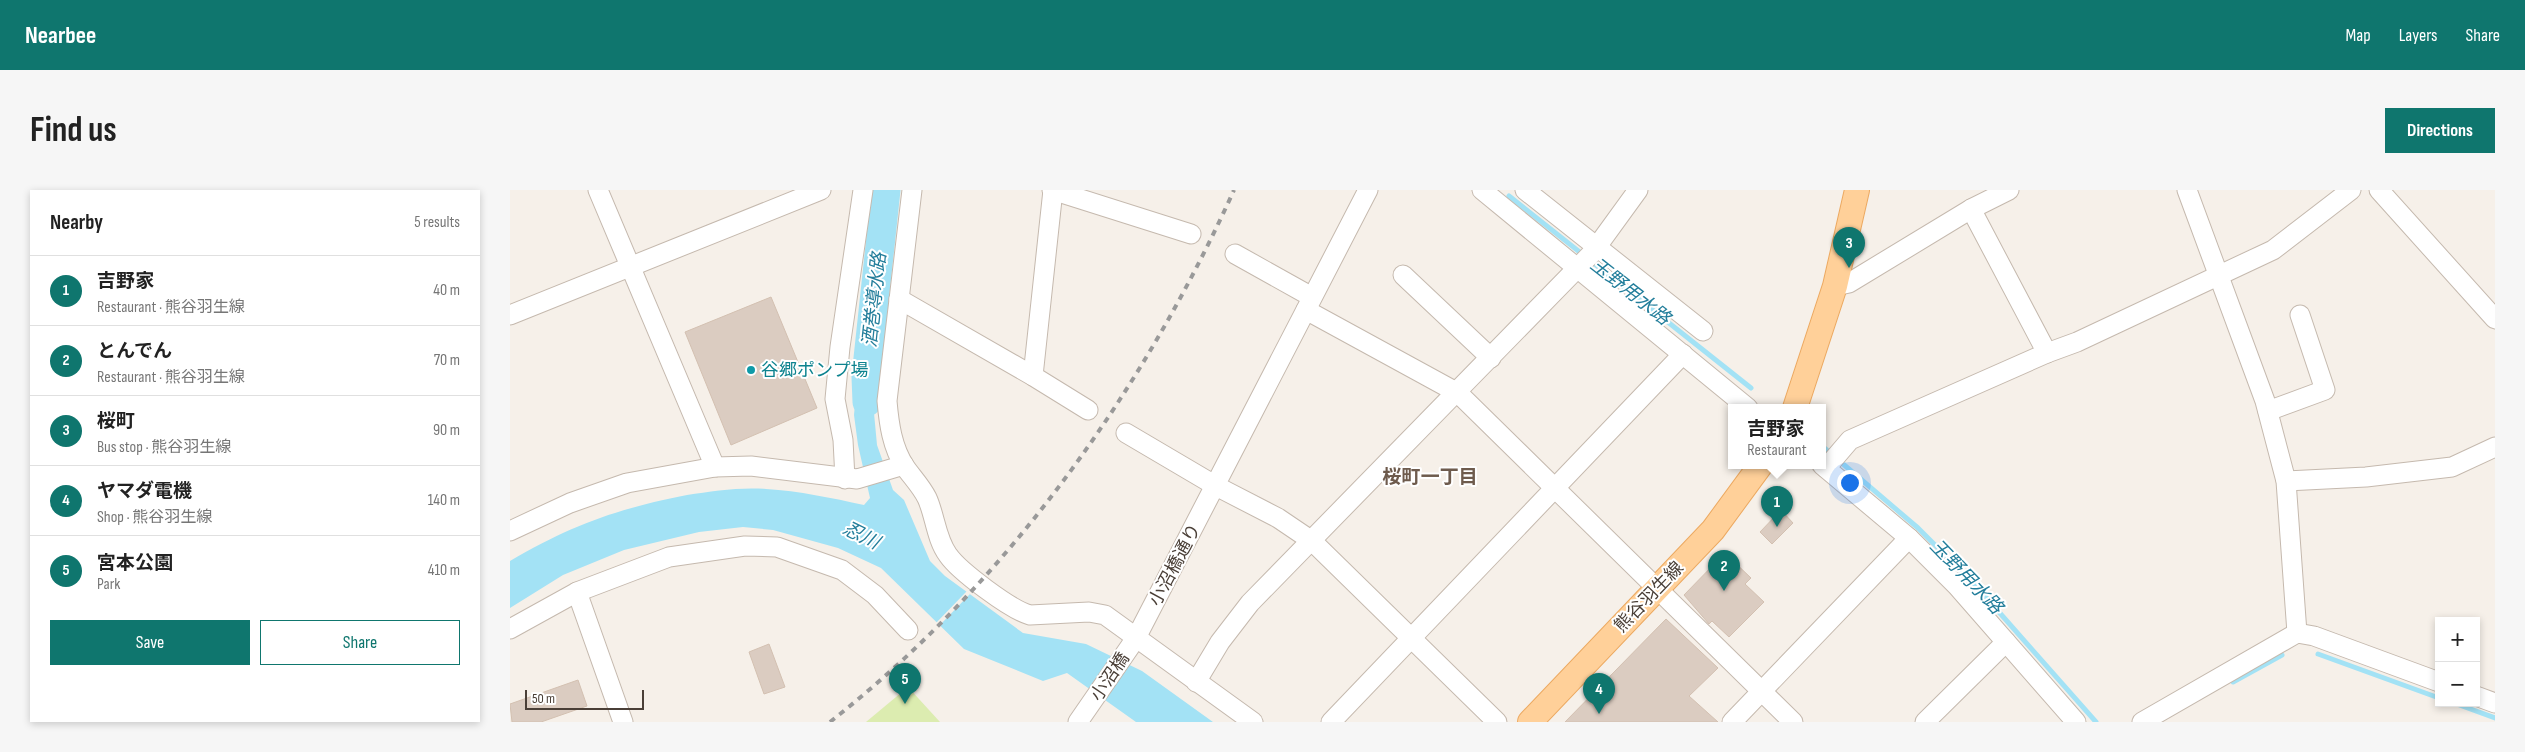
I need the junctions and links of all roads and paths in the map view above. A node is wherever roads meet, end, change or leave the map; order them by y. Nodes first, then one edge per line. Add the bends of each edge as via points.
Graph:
1 (598, 190) edge
2 (863, 190) edge
3 (912, 190) edge
4 (1053, 190) edge
5 (1368, 190) edge
6 (1525, 190) edge
7 (1638, 190) edge
8 (1857, 190) edge
9 (2008, 190) edge
10 (2187, 190) edge
11 (2351, 190) edge
12 (2379, 190) edge
13 (817, 191) edge
14 (1489, 192) edge
15 (1971, 209) junction
16 (1191, 234) dead end
17 (1235, 254) dead end
18 (1588, 257) junction
19 (630, 267) junction
20 (1403, 275) dead end
21 (2218, 277) junction
22 (1835, 286) junction
23 (2487, 298) edge
24 (899, 299) junction
25 (1309, 304) junction
26 (510, 315) edge
27 (2300, 315) dead end
28 (2495, 319) edge
29 (1703, 331) dead end
30 (2047, 353) junction
31 (1683, 354) junction
32 (1491, 358) junction
33 (1033, 376) junction
34 (1458, 393) junction
35 (1743, 404) edge
36 (1795, 404) edge
37 (1088, 410) dead end
38 (2268, 411) junction
39 (1126, 433) dead end
40 (2495, 447) edge
41 (1826, 465) edge
42 (715, 467) junction
43 (1826, 467) edge
44 (896, 468) junction
45 (1758, 469) edge
46 (851, 479) junction
47 (2286, 481) junction
48 (1216, 486) junction
49 (1554, 488) junction
50 (511, 528) edge
51 (1909, 538) junction
52 (1312, 541) junction
53 (1657, 589) junction
54 (576, 592) junction
55 (510, 629) edge
56 (908, 630) dead end
57 (2297, 633) junction
58 (1412, 639) junction
59 (1134, 640) junction
60 (2006, 642) junction
61 (2435, 681) edge
62 (1196, 682) junction
63 (1762, 691) junction
64 (2480, 697) edge
65 (2495, 703) edge
66 (1083, 716) edge
67 (623, 722) edge
68 (1253, 722) edge
69 (1331, 722) edge
70 (1497, 722) edge
71 (1530, 722) edge
72 (1732, 722) edge
73 (1793, 722) edge
74 (1924, 722) edge
75 (2076, 722) edge
76 (2142, 722) edge

1 - 19 street
2 - 46 street via 835,400
3 - 24 street
4 - 16 street
4 - 33 street
5 - 25 street, 小沼橋通り
6 - 18 street
7 - 18 street
8 - 22 main road
9 - 15 street
10 - 21 street
11 - 21 street via 2273,250
12 - 23 street
13 - 19 street
14 - 18 street
15 - 22 street via 1849,283
15 - 30 street
17 - 25 street
18 - 29 street
18 - 31 street
18 - 32 street
19 - 26 street
19 - 42 street
20 - 32 street
21 - 30 street
21 - 38 street
22 - 36 main road
23 - 28 street
24 - 33 street
24 - 44 street via 887,401
25 - 34 street
25 - 48 street, 小沼橋通り
27 - 38 street via 2325,390
30 - 41 street via 1850,440
31 - 35 street
31 - 49 street
32 - 34 street
33 - 37 street
34 - 49 street
34 - 52 street
38 - 47 street
39 - 48 street
40 - 47 street via 2452,467 2366,477
42 - 46 street via 750,466
42 - 50 street via 627,483
43 - 51 street
44 - 46 street
44 - 59 street via 927,499 948,555 978,582 1030,615 1089,612 1105,615
45 - 53 main road, 熊谷羽生線 via 1712,530
47 - 57 street
48 - 52 street via 1278,518
48 - 59 street, 小沼橋通り
49 - 53 street
49 - 58 street
51 - 60 street
51 - 63 street
52 - 58 street
52 - 62 street via 1238,617
53 - 63 street
53 - 71 main road, 熊谷羽生線
54 - 55 street
54 - 56 street via 669,557 745,546 777,547 842,570 875,595
54 - 67 street
57 - 61 street via 2314,636
57 - 76 street
58 - 69 street
58 - 70 street
59 - 62 street
59 - 66 street, 小沼橋
60 - 74 street
60 - 75 street
62 - 68 street
63 - 72 street
63 - 73 street
64 - 65 street

